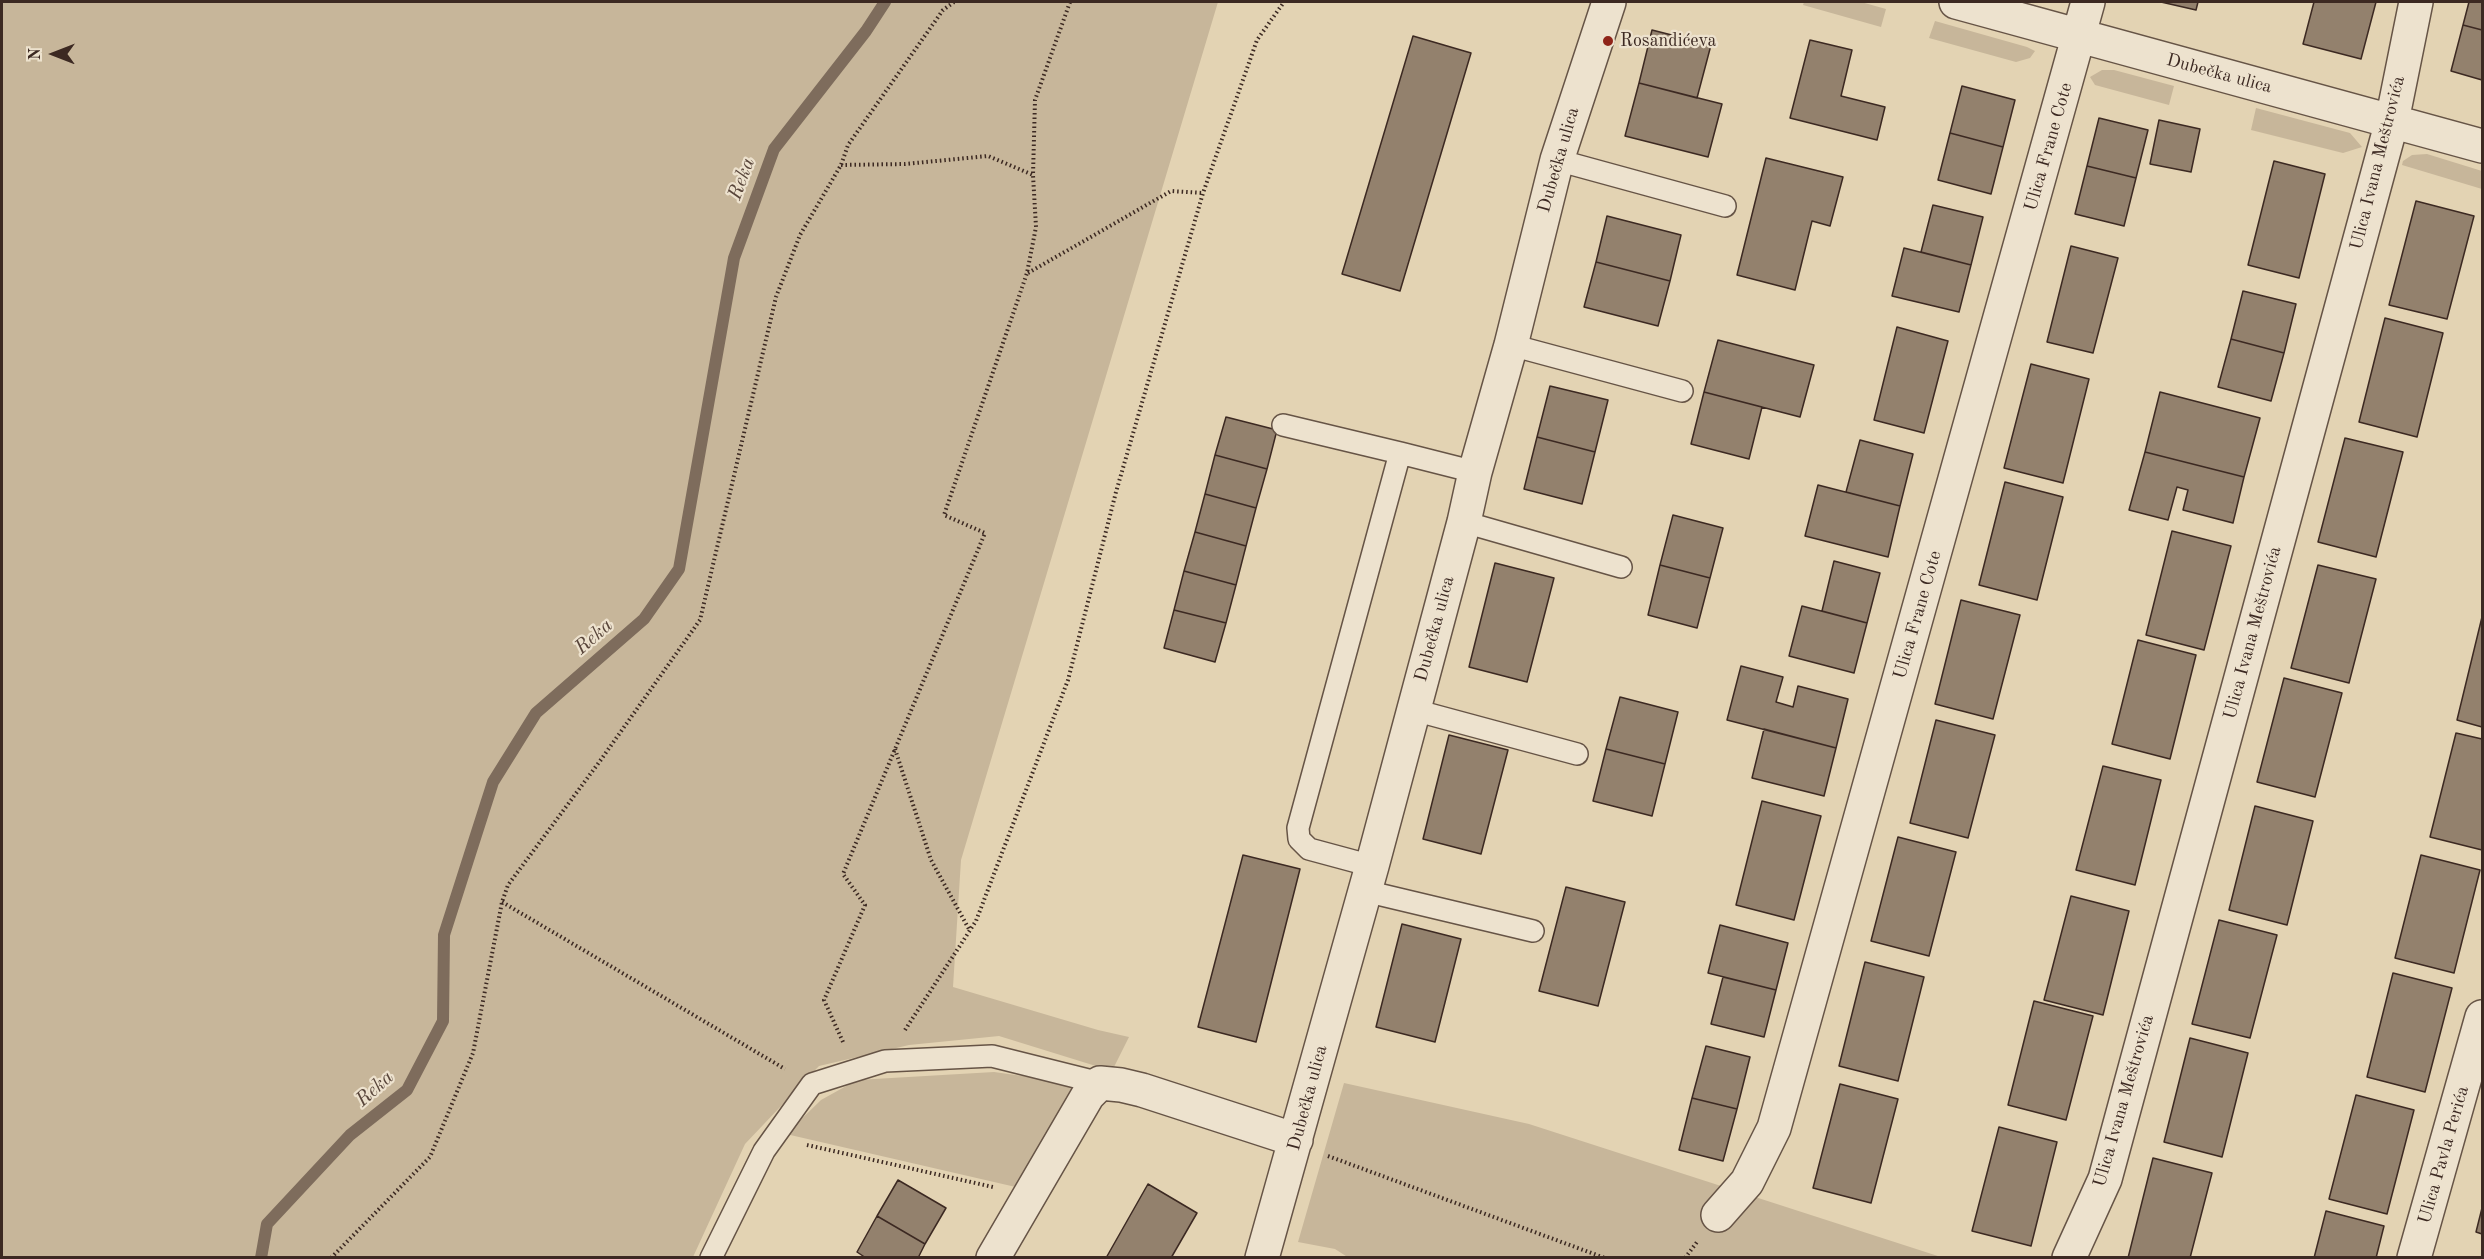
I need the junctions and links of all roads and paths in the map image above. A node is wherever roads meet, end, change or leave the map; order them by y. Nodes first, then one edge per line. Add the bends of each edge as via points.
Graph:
1 (954, 2) edge
2 (1070, 2) edge
3 (1284, 2) edge
4 (1609, 2) edge
5 (1956, 2) edge
6 (2088, 2) edge
7 (2416, 2) edge
8 (2080, 36) junction
9 (2392, 121) junction
10 (2482, 146) edge
11 (1557, 160) junction
12 (842, 165) junction
13 (1034, 175) junction
14 (1203, 193) junction
15 (1725, 206) dead end
16 (1027, 273) junction
17 (1511, 345) junction
18 (1682, 391) dead end
19 (1283, 425) dead end
20 (1400, 453) junction
21 (1475, 472) junction
22 (1464, 522) junction
23 (1621, 567) dead end
24 (1414, 710) junction
25 (895, 749) junction
26 (1577, 754) dead end
27 (1368, 878) junction
28 (502, 902) junction
29 (970, 931) junction
30 (1533, 931) dead end
31 (2482, 1017) edge
32 (885, 1061) junction
33 (855, 1070) junction
34 (1100, 1083) junction
35 (812, 1084) junction
36 (774, 1137) junction
37 (1296, 1140) junction
38 (1328, 1155) dead end
39 (1030, 1196) junction
40 (1718, 1215) dead end
41 (331, 1257) edge
42 (711, 1257) edge
43 (993, 1257) edge
44 (1262, 1257) edge
45 (1605, 1257) edge
46 (2069, 1257) edge
47 (2414, 1257) edge

1 - 12 path via 943,10 848,145
2 - 13 path via 1035,100
3 - 14 path via 1257,40
4 - 11 street, Dubečka ulica
5 - 8 street, Dubečka ulica
6 - 8 street, Ulica Frane Cote
7 - 9 street, Ulica Ivana Meštrovića
8 - 9 street, Dubečka ulica
8 - 40 street, Ulica Frane Cote via 1774,1128 1747,1182
9 - 10 street, Dubečka ulica
9 - 46 street, Ulica Ivana Meštrovića via 2105,1179
11 - 15 lane
11 - 17 street, Dubečka ulica
12 - 13 path via 988,156
12 - 28 path via 800,235 776,297 700,620 508,885
13 - 16 path via 1036,227
14 - 16 path via 1171,191
14 - 29 path via 1116,492 1068,680
16 - 25 path via 944,515 986,533
17 - 18 lane
17 - 21 street, Dubečka ulica
19 - 20 lane
20 - 21 lane
20 - 27 lane via 1298,828 1299,839 1309,849
21 - 22 street, Dubečka ulica
22 - 23 lane
22 - 24 street, Dubečka ulica
24 - 26 lane
24 - 27 street, Dubečka ulica
25 - 29 path via 931,860
25 - 33 path via 843,874 866,904 824,1000
27 - 30 lane
27 - 37 street, Dubečka ulica
28 - 35 path
28 - 41 path via 473,1053 430,1157
29 - 32 path
31 - 47 street, Ulica Pavla Perića
32 - 33 lane
32 - 34 lane via 992,1056
33 - 35 lane
34 - 37 street via 1142,1090
34 - 39 street via 1088,1095
35 - 36 lane
36 - 39 path
36 - 42 lane
37 - 44 street, Dubečka ulica
38 - 45 path
39 - 43 street

